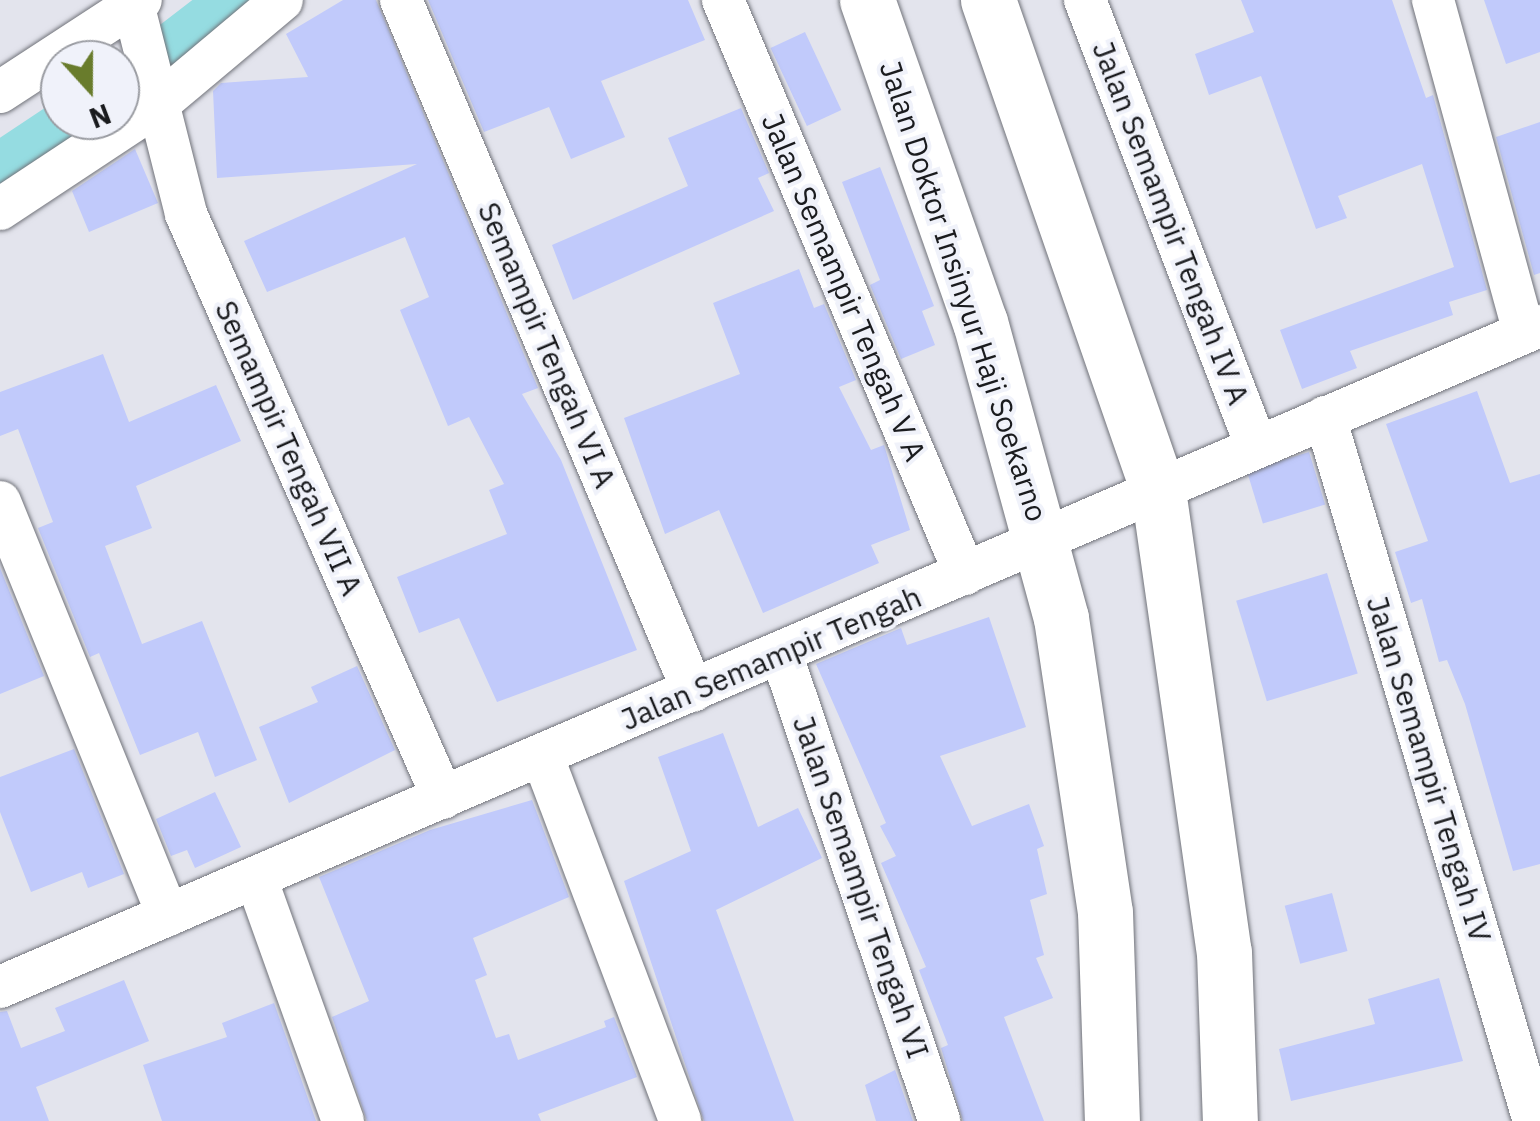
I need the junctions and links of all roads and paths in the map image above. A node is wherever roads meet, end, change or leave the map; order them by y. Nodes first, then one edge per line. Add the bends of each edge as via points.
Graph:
1 (282, 0) edge
2 (401, 0) edge
3 (723, 0) edge
4 (867, 0) edge
5 (988, 0) edge
6 (1085, 0) edge
7 (1433, 0) edge
8 (138, 8) edge
9 (0, 92) edge
10 (156, 98) junction
11 (0, 209) edge
12 (1532, 329) edge
13 (1325, 417) junction
14 (1256, 446) junction
15 (1158, 490) junction
16 (0, 502) edge
17 (1044, 541) junction
18 (965, 574) junction
19 (781, 654) junction
20 (693, 691) junction
21 (542, 756) junction
22 (443, 798) junction
23 (256, 878) junction
24 (168, 916) junction
25 (0, 987) edge
26 (342, 1121) edge
27 (680, 1121) edge
28 (939, 1121) edge
29 (1112, 1121) edge
30 (1230, 1121) edge
31 (1534, 1121) edge

1 - 10 street
2 - 20 street, Semampir Tengah VI A
3 - 18 street, Jalan Semampir Tengah V A
4 - 17 main road, Jalan Doktor Insinyur Haji Soekarno via 980,322
5 - 15 main road
6 - 14 street, Jalan Semampir Tengah IV A
7 - 12 street
8 - 9 street
8 - 10 street, Semampir Tengah VII A
10 - 11 street
10 - 22 street, Semampir Tengah VII A via 186,214
12 - 13 street, Jalan Semampir Tengah
13 - 14 street, Jalan Semampir Tengah
13 - 31 street, Jalan Semampir Tengah IV
14 - 15 street, Jalan Semampir Tengah
15 - 17 street, Jalan Semampir Tengah
15 - 30 main road via 1224,952
16 - 24 street
17 - 18 street, Jalan Semampir Tengah
17 - 29 main road, Jalan Doktor Insinyur Haji Soekarno via 1104,912
18 - 19 street, Jalan Semampir Tengah
19 - 20 street, Jalan Semampir Tengah
19 - 28 street, Jalan Semampir Tengah VI
20 - 21 street, Jalan Semampir Tengah
21 - 22 street, Jalan Semampir Tengah
21 - 27 street
22 - 23 street, Jalan Semampir Tengah
23 - 24 street, Jalan Semampir Tengah
23 - 26 street
24 - 25 street, Jalan Semampir Tengah

